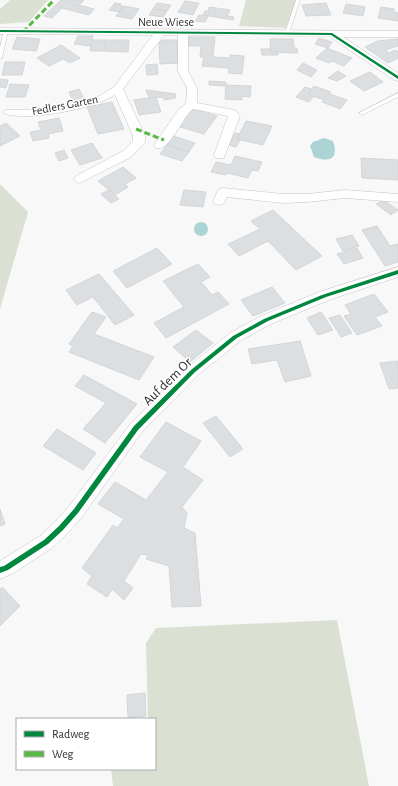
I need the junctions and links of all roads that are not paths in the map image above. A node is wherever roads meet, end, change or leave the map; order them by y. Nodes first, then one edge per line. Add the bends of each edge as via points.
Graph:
1 (298, 0) edge
2 (3, 31) edge
3 (161, 32) junction
4 (183, 32) junction
5 (287, 33) junction
6 (332, 34) junction
7 (398, 34) edge
8 (0, 58) edge
9 (398, 78) edge
10 (118, 89) junction
11 (398, 95) edge
12 (191, 105) junction
13 (9, 112) dead end
14 (362, 113) dead end
15 (160, 145) dead end
16 (220, 155) dead end
17 (80, 179) dead end
18 (398, 198) edge
19 (219, 201) dead end
20 (398, 272) edge
21 (0, 570) edge

1 - 5 lane
2 - 3 street, Neue Wiese
2 - 8 lane
3 - 4 street, Neue Wiese
3 - 10 street, Fedlers Garten
4 - 5 street, Neue Wiese
4 - 12 street via 183,72 192,88
5 - 6 street, Neue Wiese
6 - 7 street, Neue Wiese
6 - 9 street
10 - 13 street, Fedlers Garten via 103,98 83,104 32,113
10 - 17 street via 139,136 139,142 127,154
11 - 14 lane
12 - 15 street via 183,111
12 - 16 street via 231,112 234,116
18 - 19 street via 368,194 284,198 223,192
20 - 21 street, Auf dem Or via 324,296 266,320 235,337 193,371 136,428 61,528 46,542

